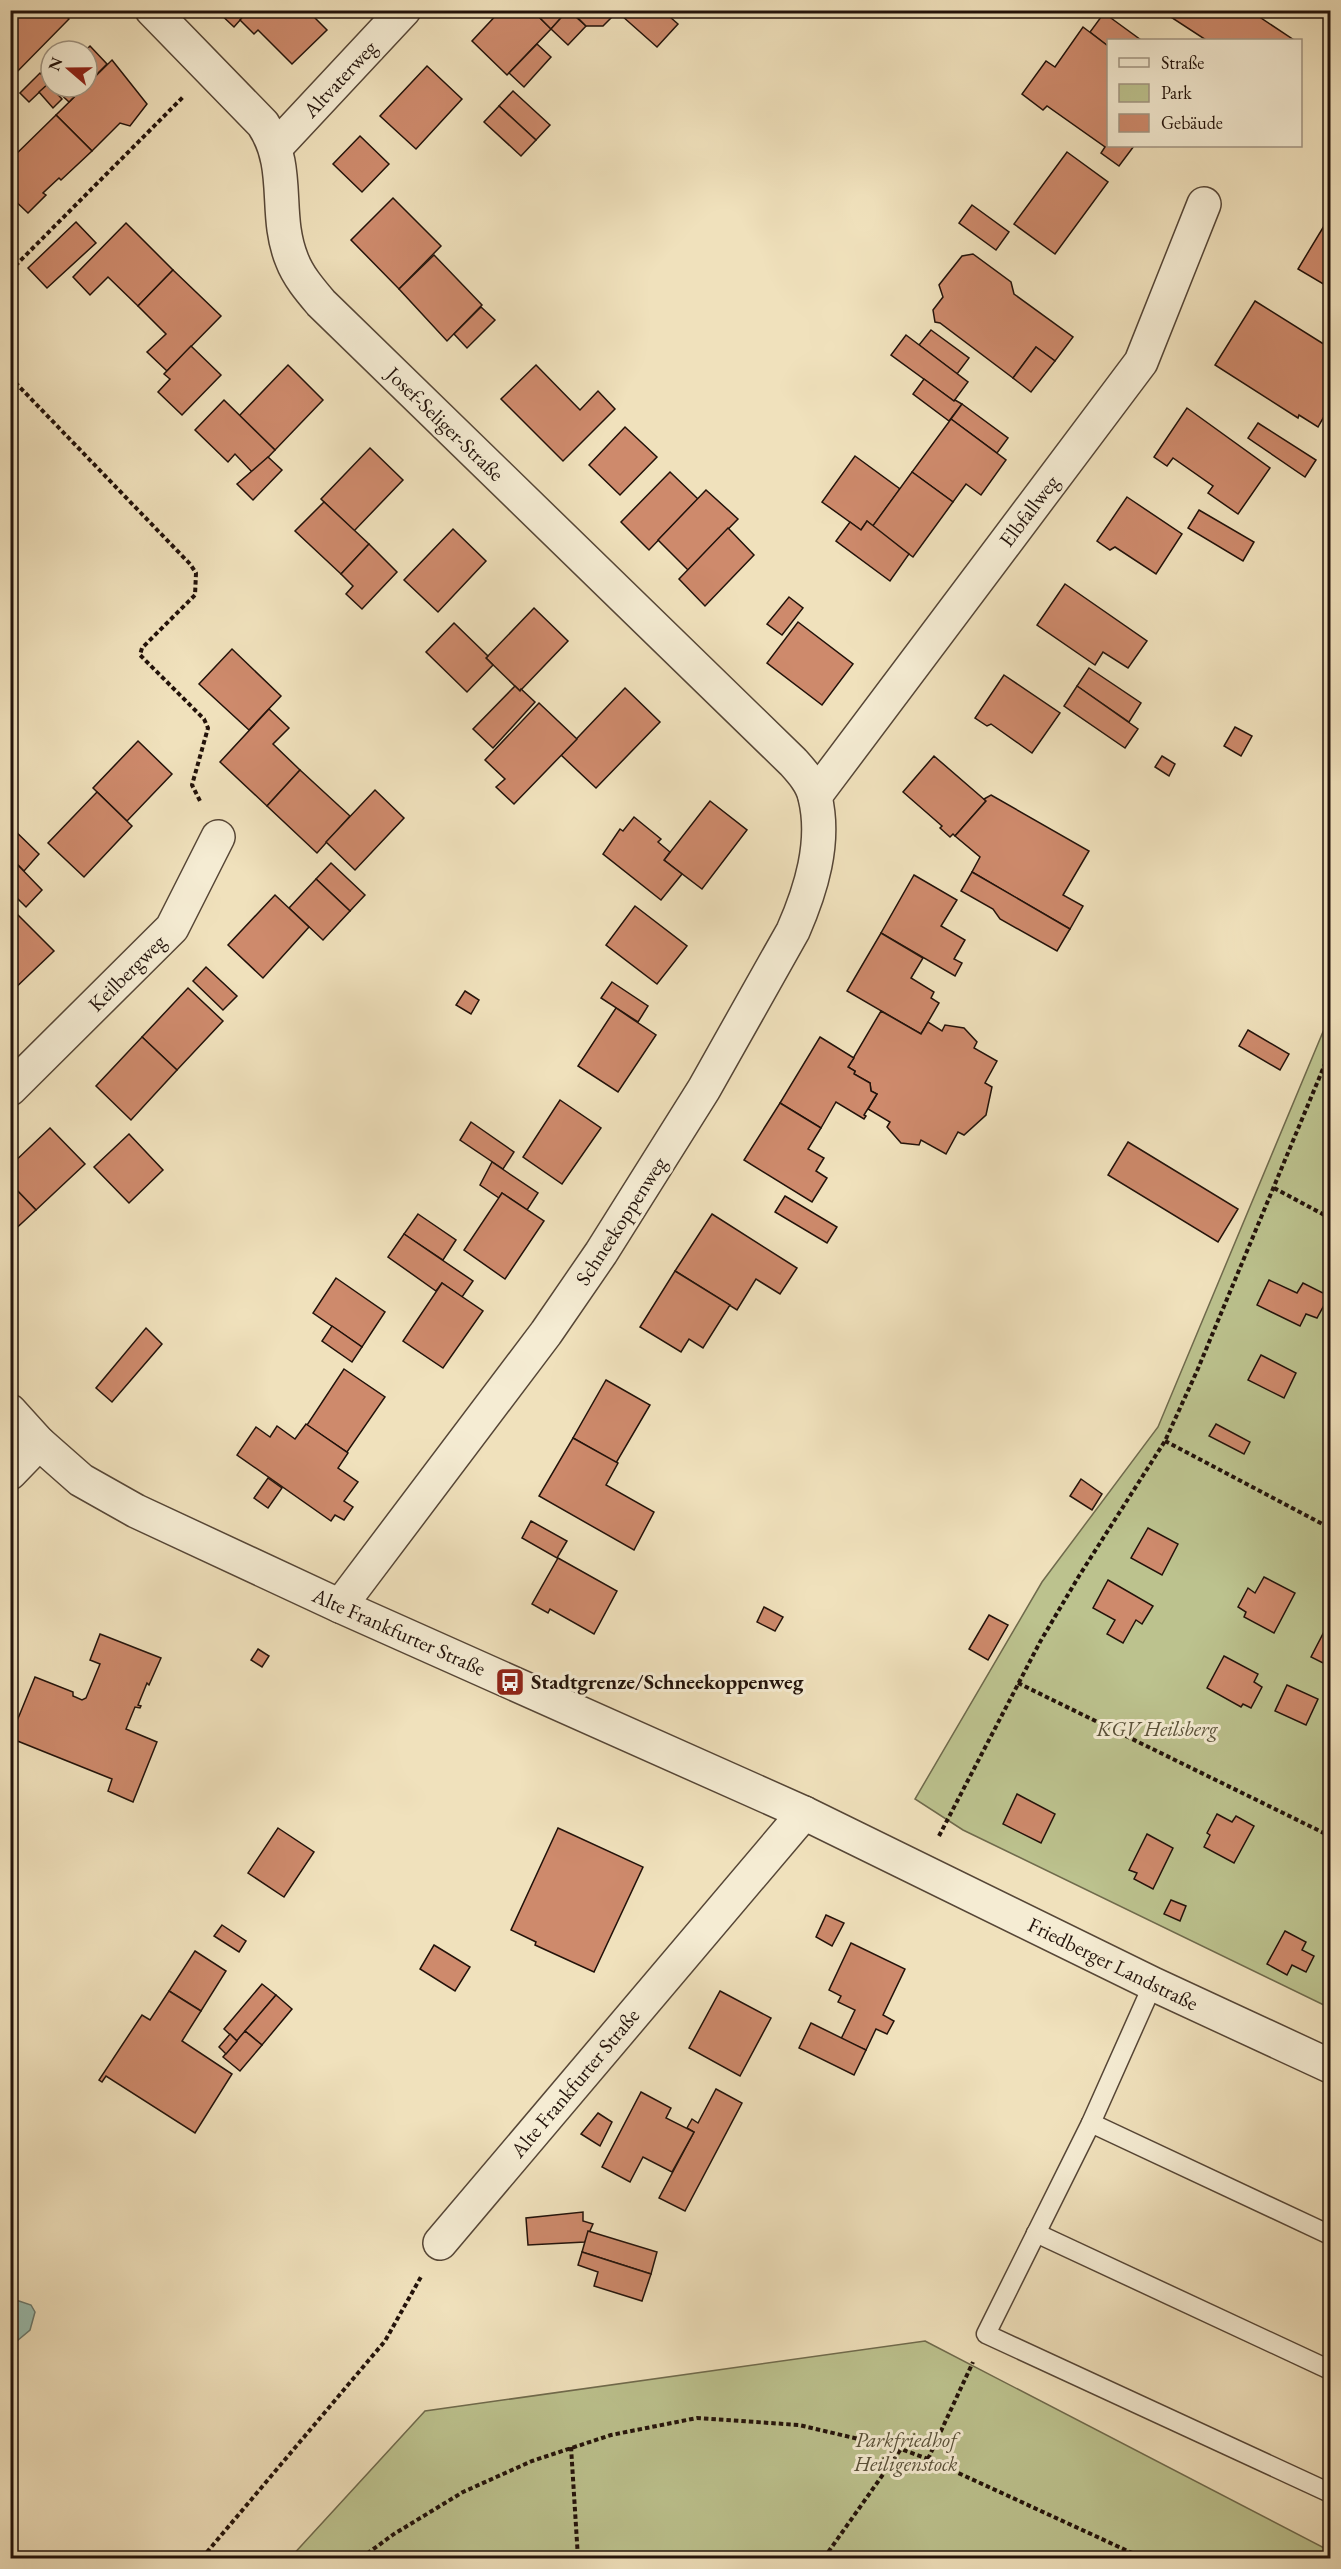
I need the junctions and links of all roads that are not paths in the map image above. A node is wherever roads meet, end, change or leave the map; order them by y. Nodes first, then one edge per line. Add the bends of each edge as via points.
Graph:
1 (152, 10) edge
2 (404, 10) edge
3 (276, 147) junction
4 (1204, 204) dead end
5 (815, 796) junction
6 (218, 837) road end
7 (10, 1089) edge
8 (10, 1411) edge
9 (39, 1443) junction
10 (10, 1473) edge
11 (340, 1606) junction
12 (804, 1813) junction
13 (909, 1864) joint
14 (1153, 1984) junction
15 (1330, 2066) edge
16 (1091, 2123) junction
17 (1036, 2233) junction
18 (1330, 2235) edge
19 (440, 2243) road end
20 (1330, 2370) edge
21 (1330, 2493) edge

1 - 3 street, Josef-Seliger-Straße via 263,124
2 - 3 street, Altvaterweg
3 - 5 street, Josef-Seliger-Straße via 289,249 305,284 793,762 807,778
4 - 5 street, Elbfallweg via 1141,362
5 - 11 street, Schneekoppenweg via 815,867 802,910 704,1089 546,1333
6 - 7 street, Keilbergweg via 172,928
8 - 9 street, Alte Frankfurter Straße
9 - 10 street
9 - 11 street, Alte Frankfurter Straße via 81,1480 110,1498
11 - 12 street, Alte Frankfurter Straße
12 - 13 street, Alte Frankfurter Straße
12 - 19 street, Alte Frankfurter Straße
13 - 14 street, Friedberger Landstraße
14 - 15 street, Friedberger Landstraße
14 - 16 lane
16 - 17 lane
16 - 18 lane
17 - 20 lane
17 - 21 lane via 986,2334

